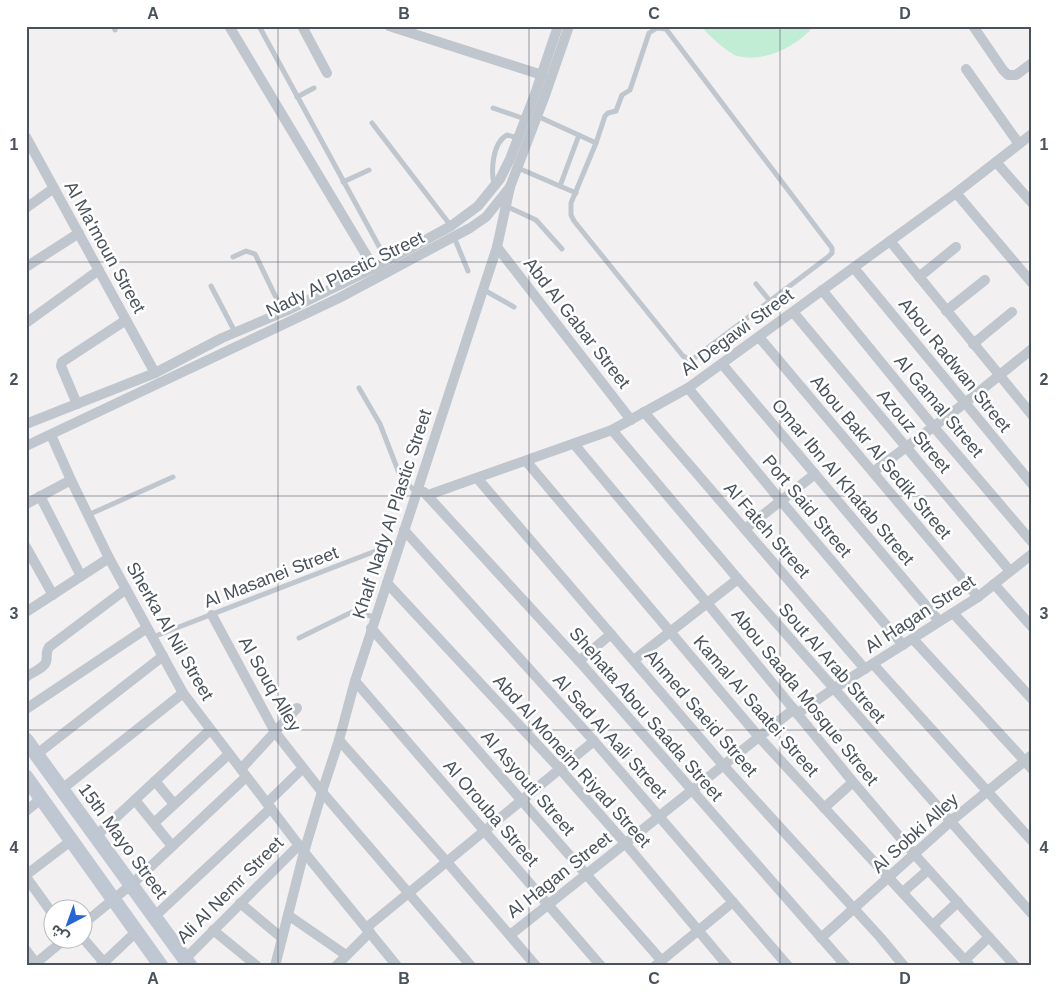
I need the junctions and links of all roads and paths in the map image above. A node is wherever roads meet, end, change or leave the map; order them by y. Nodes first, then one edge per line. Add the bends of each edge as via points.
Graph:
1 (229, 26) edge
2 (259, 26) edge
3 (302, 26) edge
4 (389, 26) edge
5 (558, 26) edge
6 (569, 26) edge
7 (973, 26) edge
8 (1032, 63) edge
9 (966, 69) dead end
10 (327, 73) dead end
11 (542, 75) junction
12 (314, 88) dead end
13 (297, 97) junction
14 (493, 108) dead end
15 (537, 116) junction
16 (526, 120) junction
17 (372, 123) dead end
18 (1032, 134) edge
19 (579, 135) junction
20 (26, 137) edge
21 (518, 138) junction
22 (596, 143) junction
23 (1019, 144) junction
24 (30, 151) edge
25 (996, 162) junction
26 (518, 168) junction
27 (369, 170) dead end
28 (343, 182) junction
29 (560, 186) junction
30 (494, 187) junction
31 (510, 187) junction
32 (54, 188) junction
33 (576, 193) junction
34 (956, 193) junction
35 (1032, 204) edge
36 (506, 206) junction
37 (26, 208) edge
38 (451, 226) junction
39 (79, 233) junction
40 (454, 237) junction
41 (890, 241) junction
42 (497, 247) junction
43 (956, 247) dead end
44 (562, 249) dead end
45 (233, 257) dead end
46 (387, 261) junction
47 (26, 267) edge
48 (374, 268) junction
49 (854, 268) junction
50 (99, 270) junction
51 (468, 271) dead end
52 (919, 277) junction
53 (985, 280) dead end
54 (1032, 283) edge
55 (756, 284) dead end
56 (211, 286) dead end
57 (483, 290) junction
58 (822, 290) junction
59 (770, 301) junction
60 (514, 308) dead end
61 (946, 311) junction
62 (283, 312) junction
63 (793, 312) junction
64 (1012, 312) dead end
65 (126, 320) junction
66 (26, 323) edge
67 (236, 332) junction
68 (759, 337) junction
69 (973, 344) junction
70 (1032, 349) edge
71 (722, 364) junction
72 (155, 373) junction
73 (999, 376) junction
74 (359, 388) dead end
75 (688, 388) junction
76 (965, 403) junction
77 (77, 404) junction
78 (1030, 409) edge
79 (644, 412) junction
80 (631, 420) junction
81 (26, 424) edge
82 (934, 426) junction
83 (612, 430) junction
84 (51, 435) junction
85 (574, 444) junction
86 (26, 446) edge
87 (906, 448) junction
88 (526, 461) junction
89 (872, 472) junction
90 (815, 474) junction
91 (174, 477) dead end
92 (477, 478) junction
93 (71, 480) junction
94 (1032, 484) edge
95 (417, 491) junction
96 (428, 494) junction
97 (40, 496) junction
98 (781, 501) junction
99 (26, 504) edge
100 (88, 515) junction
101 (746, 529) junction
102 (404, 530) junction
103 (400, 542) junction
104 (1032, 542) edge
105 (26, 547) edge
106 (1031, 556) edge
107 (110, 558) junction
108 (1010, 571) junction
109 (81, 576) junction
110 (738, 579) junction
111 (387, 583) junction
112 (994, 584) junction
113 (126, 589) junction
114 (53, 595) junction
115 (978, 597) junction
116 (707, 603) junction
117 (26, 612) edge
118 (953, 612) junction
119 (212, 615) junction
120 (375, 617) junction
121 (939, 621) junction
122 (1032, 627) edge
123 (147, 628) junction
124 (371, 628) junction
125 (670, 632) junction
126 (611, 634) junction
127 (152, 638) junction
128 (299, 638) dead end
129 (913, 639) junction
130 (904, 645) junction
131 (162, 656) junction
132 (634, 660) junction
133 (579, 661) junction
134 (869, 667) junction
135 (26, 677) edge
136 (355, 681) junction
137 (834, 689) junction
138 (183, 693) junction
139 (1032, 699) edge
140 (297, 708) dead end
141 (26, 709) edge
142 (796, 712) junction
143 (210, 730) junction
144 (275, 732) junction
145 (759, 737) junction
146 (26, 740) edge
147 (339, 740) junction
148 (594, 741) junction
149 (37, 754) junction
150 (229, 754) junction
151 (1028, 758) edge
152 (723, 765) junction
153 (303, 768) junction
154 (560, 769) junction
155 (1032, 769) edge
156 (244, 773) junction
157 (26, 777) edge
158 (155, 781) junction
159 (853, 782) junction
160 (62, 789) junction
161 (691, 790) junction
162 (988, 790) junction
163 (322, 792) junction
164 (42, 798) junction
165 (135, 800) junction
166 (522, 801) junction
167 (174, 804) junction
168 (269, 805) junction
169 (824, 808) junction
170 (26, 811) edge
171 (659, 816) junction
172 (951, 822) junction
173 (154, 823) junction
174 (485, 831) junction
175 (96, 836) junction
176 (72, 840) junction
177 (1032, 841) edge
178 (625, 843) junction
179 (172, 846) junction
180 (301, 848) junction
181 (915, 855) junction
182 (447, 862) junction
183 (928, 870) junction
184 (586, 874) junction
185 (26, 876) edge
186 (889, 877) junction
187 (132, 884) junction
188 (903, 892) junction
189 (410, 893) junction
190 (42, 900) edge
191 (113, 900) junction
192 (733, 902) junction
193 (958, 902) junction
194 (240, 903) junction
195 (548, 904) junction
196 (853, 908) junction
197 (1032, 914) edge
198 (288, 915) junction
199 (155, 916) junction
200 (92, 917) edge
201 (933, 925) junction
202 (213, 930) junction
203 (368, 930) junction
204 (698, 930) junction
205 (136, 932) junction
206 (510, 935) junction
207 (989, 937) junction
208 (282, 938) junction
209 (821, 938) junction
210 (26, 950) edge
211 (53, 950) edge
212 (92, 950) edge
213 (346, 955) junction
214 (187, 962) edge
215 (658, 963) edge
216 (967, 963) edge
217 (37, 964) edge
218 (250, 964) edge
219 (103, 965) edge
220 (161, 966) edge
221 (275, 966) edge
222 (336, 966) edge
223 (397, 966) edge
224 (471, 966) edge
225 (536, 966) edge
226 (601, 966) edge
227 (728, 966) edge
228 (788, 966) edge
229 (846, 966) edge
230 (904, 966) edge
231 (1015, 966) edge

1 - 48 street
2 - 13 lane
3 - 10 street
4 - 11 street
5 - 11 street, Nady Al Plastic Street
6 - 15 street, Nady Al Plastic Street
7 - 8 street via 1008,75 1016,75
9 - 23 street
11 - 16 street, Nady Al Plastic Street
12 - 13 lane
13 - 28 lane
14 - 16 lane
15 - 19 lane
15 - 26 street, Nady Al Plastic Street
16 - 21 street, Nady Al Plastic Street
17 - 38 lane
18 - 23 street, Al Degawi Street
19 - 22 lane
19 - 29 lane
20 - 24 street, Al Ma'moun Street
21 - 30 street, Nady Al Plastic Street
21 - 30 lane via 506,135 500,140 492,164
22 - 33 lane
22 - 59 lane via 606,114 616,111 622,95 630,90 650,34 657,28 666,29 832,246 830,255
23 - 25 street, Al Degawi Street
24 - 32 street, Al Ma'moun Street
25 - 34 street, Al Degawi Street
25 - 35 street
26 - 29 lane
26 - 31 street, Nady Al Plastic Street
27 - 28 lane
28 - 46 lane
29 - 33 lane
30 - 38 street, Nady Al Plastic Street via 478,206
31 - 36 street, Khalf Nady Al Plastic Street
31 - 40 street, Nady Al Plastic Street via 486,217
32 - 37 street
32 - 39 street, Al Ma'moun Street
33 - 59 lane via 570,211 574,221 685,358 695,358
34 - 41 street, Al Degawi Street
34 - 54 street
36 - 42 street, Khalf Nady Al Plastic Street
36 - 44 lane via 536,220
38 - 46 street, Nady Al Plastic Street
39 - 47 street
39 - 50 street, Al Ma'moun Street
40 - 51 lane
40 - 84 street, Nady Al Plastic Street via 339,298
41 - 49 street, Al Degawi Street
41 - 52 street
42 - 57 street, Khalf Nady Al Plastic Street
42 - 80 street, Abd Al Gabar Street
43 - 52 street
45 - 62 lane via 246,251 255,254
46 - 48 street, Nady Al Plastic Street
48 - 62 street, Nady Al Plastic Street
49 - 58 street, Al Degawi Street
49 - 76 street, Abou Radwan Street
50 - 65 street, Al Ma'moun Street
50 - 66 street
52 - 61 street
53 - 61 street
55 - 59 lane
56 - 67 lane
57 - 60 lane
57 - 95 street, Khalf Nady Al Plastic Street
58 - 63 street, Al Degawi Street
58 - 82 street, Al Gamal Street
61 - 69 street
62 - 67 street, Nady Al Plastic Street
63 - 68 street, Al Degawi Street
63 - 87 street, Azouz Street
64 - 69 street
65 - 72 street, Al Ma'moun Street
65 - 77 street via 62,362
67 - 72 street, Nady Al Plastic Street
68 - 71 street, Al Degawi Street
68 - 89 street, Abou Bakr Al Sedik Street
69 - 73 street
70 - 73 street
71 - 75 street, Al Degawi Street
71 - 90 street, Omar Ibn Al Khatab Street
72 - 77 street, Nady Al Plastic Street
73 - 76 street
73 - 78 street
74 - 95 lane via 380,424 399,472
75 - 79 street, Al Degawi Street
75 - 98 street, Port Said Street
76 - 82 street
76 - 94 street, Abou Radwan Street
77 - 81 street, Nady Al Plastic Street
79 - 80 street, Al Degawi Street
79 - 101 street, Al Fateh Street
80 - 83 street, Al Degawi Street
82 - 87 street
82 - 104 street, Al Gamal Street
83 - 85 street, Al Degawi Street
83 - 110 street, Sout Al Arab Street
84 - 86 street, Nady Al Plastic Street
84 - 93 street, Sherka Al Nil Street
85 - 88 street, Al Degawi Street
85 - 116 street, Abou Saada Mosque Street
87 - 89 street
87 - 108 street, Azouz Street
88 - 92 street, Al Degawi Street
88 - 125 street, Kamal Al Saatei Street
89 - 115 street, Abou Bakr Al Sedik Street
90 - 98 street
90 - 121 street, Omar Ibn Al Khatab Street
91 - 100 lane
92 - 96 street, Al Degawi Street
92 - 126 street, Ahmed Saeid Street
93 - 97 street
93 - 100 street, Sherka Al Nil Street
95 - 96 street, Shehata Abou Saada Street
95 - 102 street, Khalf Nady Al Plastic Street
96 - 133 street, Shehata Abou Saada Street
97 - 99 street
97 - 109 street
98 - 101 street
98 - 130 street, Port Said Street
100 - 107 street, Sherka Al Nil Street
101 - 134 street, Al Fateh Street
102 - 103 street, Khalf Nady Al Plastic Street
102 - 148 street, Al Sad Al Aali Street
103 - 111 street, Khalf Nady Al Plastic Street
103 - 119 lane, Al Masanei Street
105 - 114 street
106 - 108 street, Al Hagan Street
107 - 109 street
107 - 113 street, Sherka Al Nil Street
108 - 112 street, Al Hagan Street
109 - 114 street
110 - 116 street
110 - 137 street, Sout Al Arab Street
111 - 120 street, Khalf Nady Al Plastic Street
111 - 154 street, Abd Al Moneim Riyad Street
112 - 115 street, Al Hagan Street
112 - 122 street
113 - 123 street, Sherka Al Nil Street
113 - 135 street via 50,646 46,663
114 - 117 street
115 - 118 street, Al Hagan Street
116 - 125 street
116 - 142 street, Abou Saada Mosque Street
118 - 121 street, Al Hagan Street
118 - 139 street
119 - 127 lane, Al Masanei Street
119 - 144 street, Al Souq Alley
120 - 124 street, Khalf Nady Al Plastic Street
120 - 128 lane via 352,612
121 - 129 street, Al Hagan Street
123 - 127 street, Sherka Al Nil Street
123 - 141 street
124 - 136 street, Khalf Nady Al Plastic Street
124 - 166 street, Al Asyouti Street
125 - 132 street
125 - 145 street, Kamal Al Saatei Street
126 - 132 street, Ahmed Saeid Street
126 - 133 street
127 - 131 street, Sherka Al Nil Street
129 - 130 street, Al Hagan Street
129 - 151 street
130 - 134 street, Al Hagan Street
131 - 138 street, Sherka Al Nil Street
131 - 149 street
132 - 152 street, Ahmed Saeid Street
133 - 161 street, Shehata Abou Saada Street
134 - 137 street, Al Hagan Street
134 - 162 street, Al Fateh Street
136 - 147 street, Khalf Nady Al Plastic Street
136 - 174 street, Al Orouba Street
137 - 142 street, Al Hagan Street
137 - 172 street, Sout Al Arab Street
138 - 143 street, Sherka Al Nil Street
138 - 160 street
140 - 144 street
142 - 145 street, Al Hagan Street
142 - 159 street, Abou Saada Mosque Street
143 - 150 street, Sherka Al Nil Street
143 - 158 street
144 - 153 street, Al Souq Alley
144 - 156 street
145 - 152 street, Al Hagan Street
145 - 169 street, Kamal Al Saatei Street
146 - 149 main road, 15th Mayo Street
147 - 163 street, Khalf Nady Al Plastic Street
147 - 182 street
148 - 154 street
148 - 171 street, Al Sad Al Aali Street
149 - 160 main road, 15th Mayo Street
150 - 156 street, Sherka Al Nil Street
150 - 167 street
151 - 155 street
151 - 162 street, Al Sobki Alley
152 - 161 street, Al Hagan Street
152 - 196 street, Ahmed Saeid Street
153 - 163 street, Al Souq Alley
153 - 168 street
154 - 166 street
154 - 178 street, Abd Al Moneim Riyad Street
156 - 168 street, Sherka Al Nil Street
156 - 179 street
157 - 164 main road
158 - 165 street
158 - 167 street
159 - 169 street
159 - 181 street, Abou Saada Mosque Street
160 - 175 main road, 15th Mayo Street
161 - 171 street, Al Hagan Street
161 - 209 street, Shehata Abou Saada Street
162 - 172 street, Al Sobki Alley
162 - 177 street, Al Fateh Street
163 - 180 street, Khalf Nady Al Plastic Street
163 - 189 street, Al Souq Alley
164 - 170 street
164 - 176 main road
165 - 173 street
165 - 175 street
166 - 174 street
166 - 184 street, Al Asyouti Street
167 - 173 street
168 - 180 street, Sherka Al Nil Street
168 - 199 street
169 - 186 street, Kamal Al Saatei Street
171 - 178 street, Al Hagan Street
171 - 192 street, Al Sad Al Aali Street
172 - 181 street, Al Sobki Alley
172 - 197 street, Sout Al Arab Street
173 - 179 street
174 - 182 street
174 - 195 street, Al Orouba Street
175 - 187 main road, 15th Mayo Street
176 - 185 street
176 - 191 main road
178 - 184 street, Al Hagan Street
178 - 204 street, Abd Al Moneim Riyad Street
179 - 187 street
180 - 194 street, Ali Al Nemr Street
180 - 198 street, Khalf Nady Al Plastic Street
180 - 203 street, Sherka Al Nil Street
181 - 183 street, Abou Saada Mosque Street
181 - 186 street, Al Sobki Alley
182 - 189 street
182 - 206 street
183 - 188 street
183 - 193 street, Abou Saada Mosque Street
184 - 195 street, Al Hagan Street
184 - 215 street, Al Asyouti Street
185 - 190 street
186 - 188 street, Kamal Al Saatei Street
186 - 196 street, Al Sobki Alley
187 - 191 street
187 - 199 main road, 15th Mayo Street
188 - 201 street, Kamal Al Saatei Street
189 - 203 street
189 - 224 street, Al Souq Alley
191 - 200 street
191 - 205 main road
192 - 204 street
192 - 228 street, Al Sad Al Aali Street
193 - 201 street
193 - 207 street, Abou Saada Mosque Street
194 - 202 street, Ali Al Nemr Street
194 - 208 street
195 - 206 street, Al Hagan Street
195 - 226 street, Al Orouba Street
196 - 209 street, Al Sobki Alley
196 - 230 street, Ahmed Saeid Street
198 - 208 street, Khalf Nady Al Plastic Street
198 - 213 street
199 - 214 main road, 15th Mayo Street
201 - 216 street, Kamal Al Saatei Street
202 - 214 street, Ali Al Nemr Street
202 - 218 street
203 - 213 street
203 - 223 street, Sherka Al Nil Street
204 - 215 street
204 - 227 street, Abd Al Moneim Riyad Street
205 - 219 street
205 - 220 main road
206 - 225 street
207 - 216 street
207 - 231 street, Abou Saada Mosque Street
208 - 221 street, Khalf Nady Al Plastic Street
209 - 229 street, Shehata Abou Saada Street
210 - 217 street
211 - 217 street
212 - 219 street
213 - 222 street

